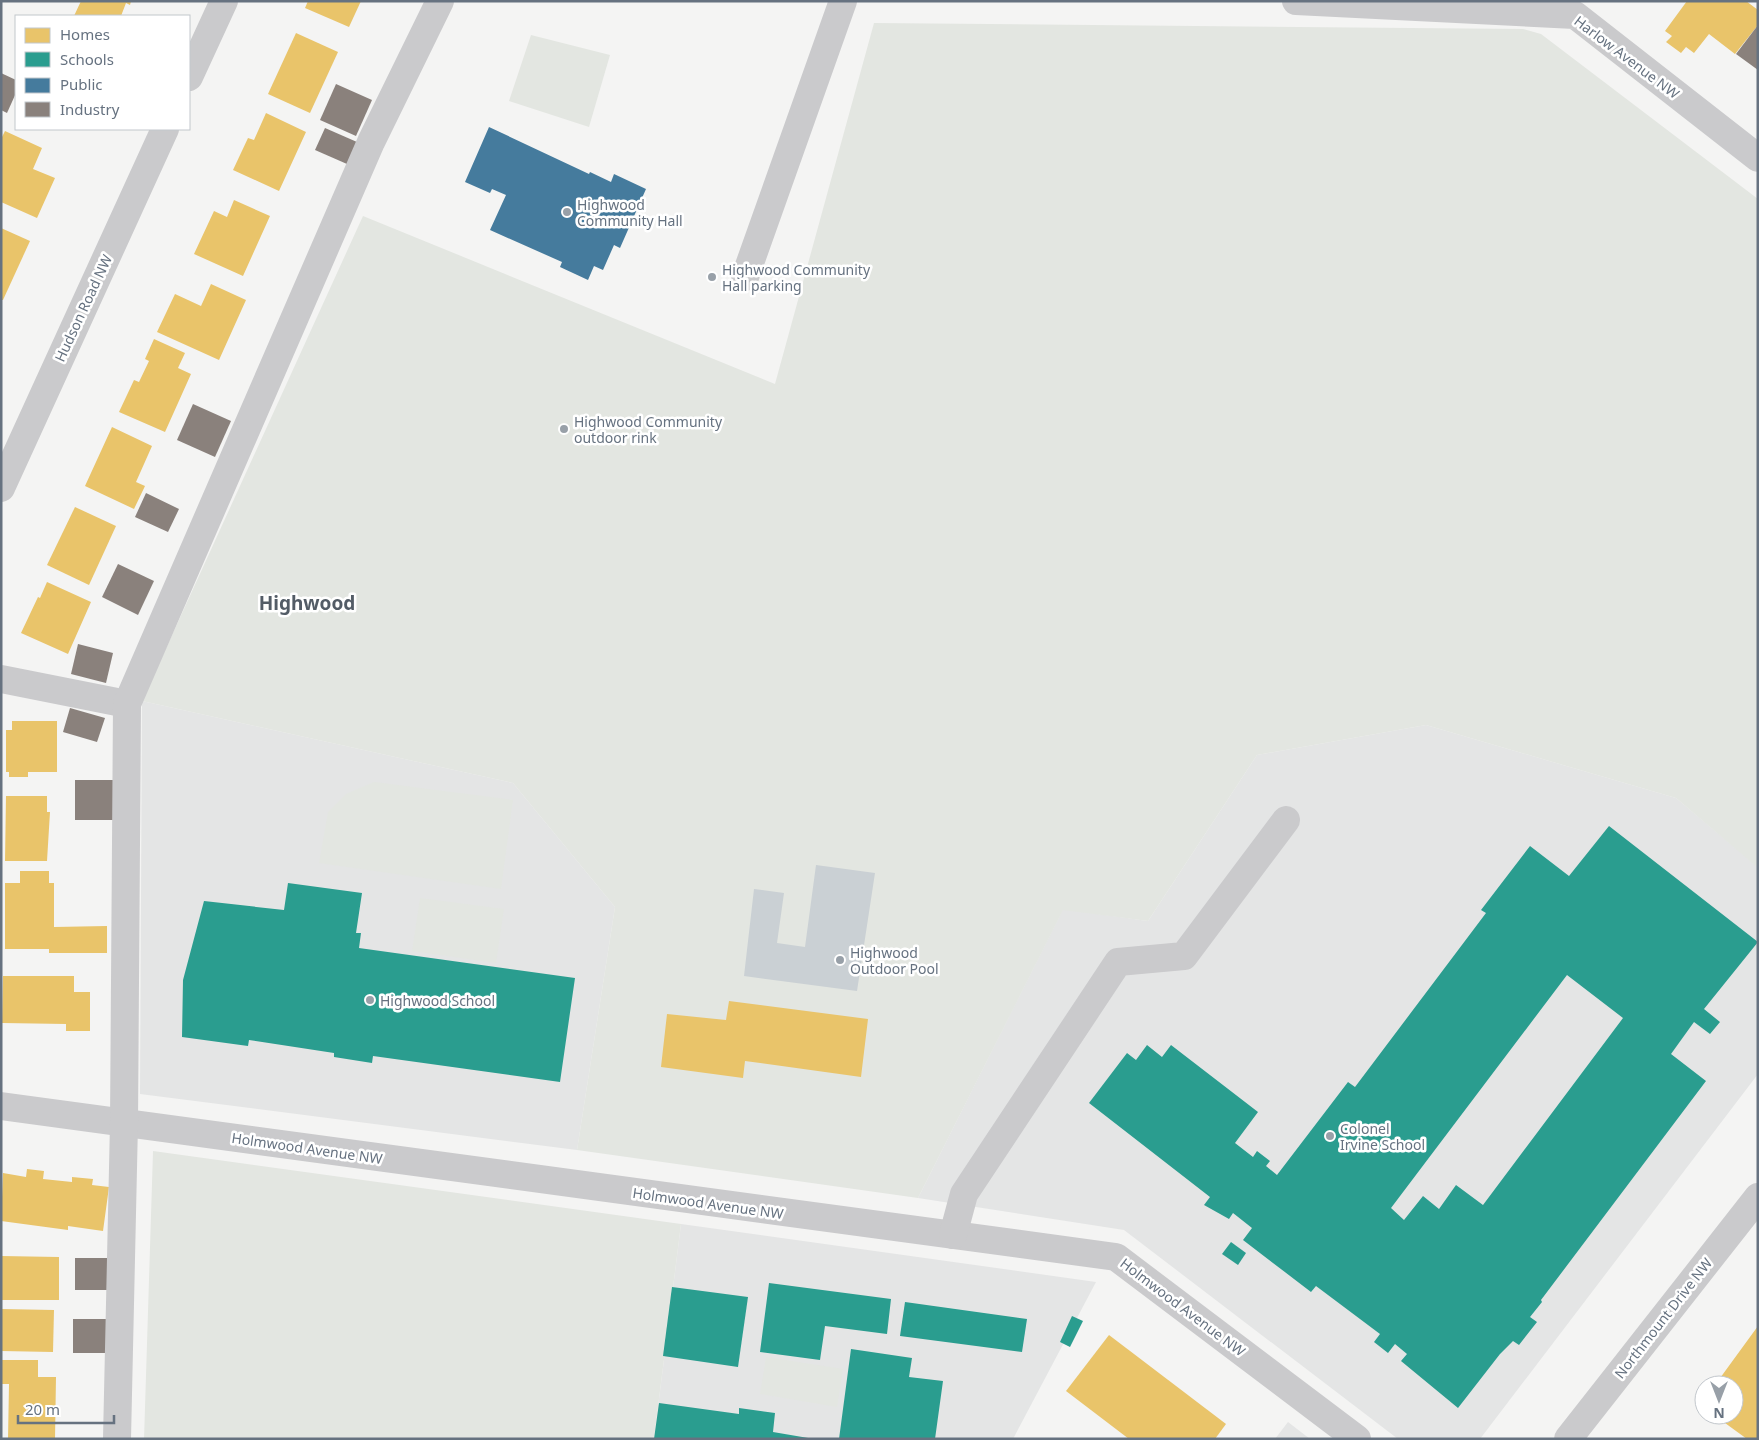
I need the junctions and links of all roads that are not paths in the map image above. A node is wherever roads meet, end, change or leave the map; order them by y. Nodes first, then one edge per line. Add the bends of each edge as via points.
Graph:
1 (224, 1) edge
2 (440, 1) edge
3 (844, 1) edge
4 (1296, 1) edge
5 (1580, 8) edge
6 (190, 76) edge
7 (165, 130) edge
8 (1755, 150) edge
9 (745, 278) dead end
10 (1, 488) edge
11 (1, 679) edge
12 (127, 704) junction
13 (1286, 820) dead end
14 (1, 1106) edge
15 (124, 1123) junction
16 (1758, 1197) edge
17 (953, 1235) junction
18 (117, 1439) edge
19 (1357, 1439) edge
20 (1568, 1439) edge

1 - 6 street
2 - 12 street via 367,151
3 - 9 street
4 - 5 street, Harlow Avenue NW
5 - 8 street, Harlow Avenue NW
7 - 10 street, Hudson Road NW
11 - 12 street
12 - 15 street
13 - 17 street via 1184,956 1118,962 964,1194
14 - 15 street, Holmwood Avenue NW
15 - 17 street, Holmwood Avenue NW
15 - 18 street
16 - 20 street, Northmount Drive NW
17 - 19 street, Holmwood Avenue NW via 1116,1257

